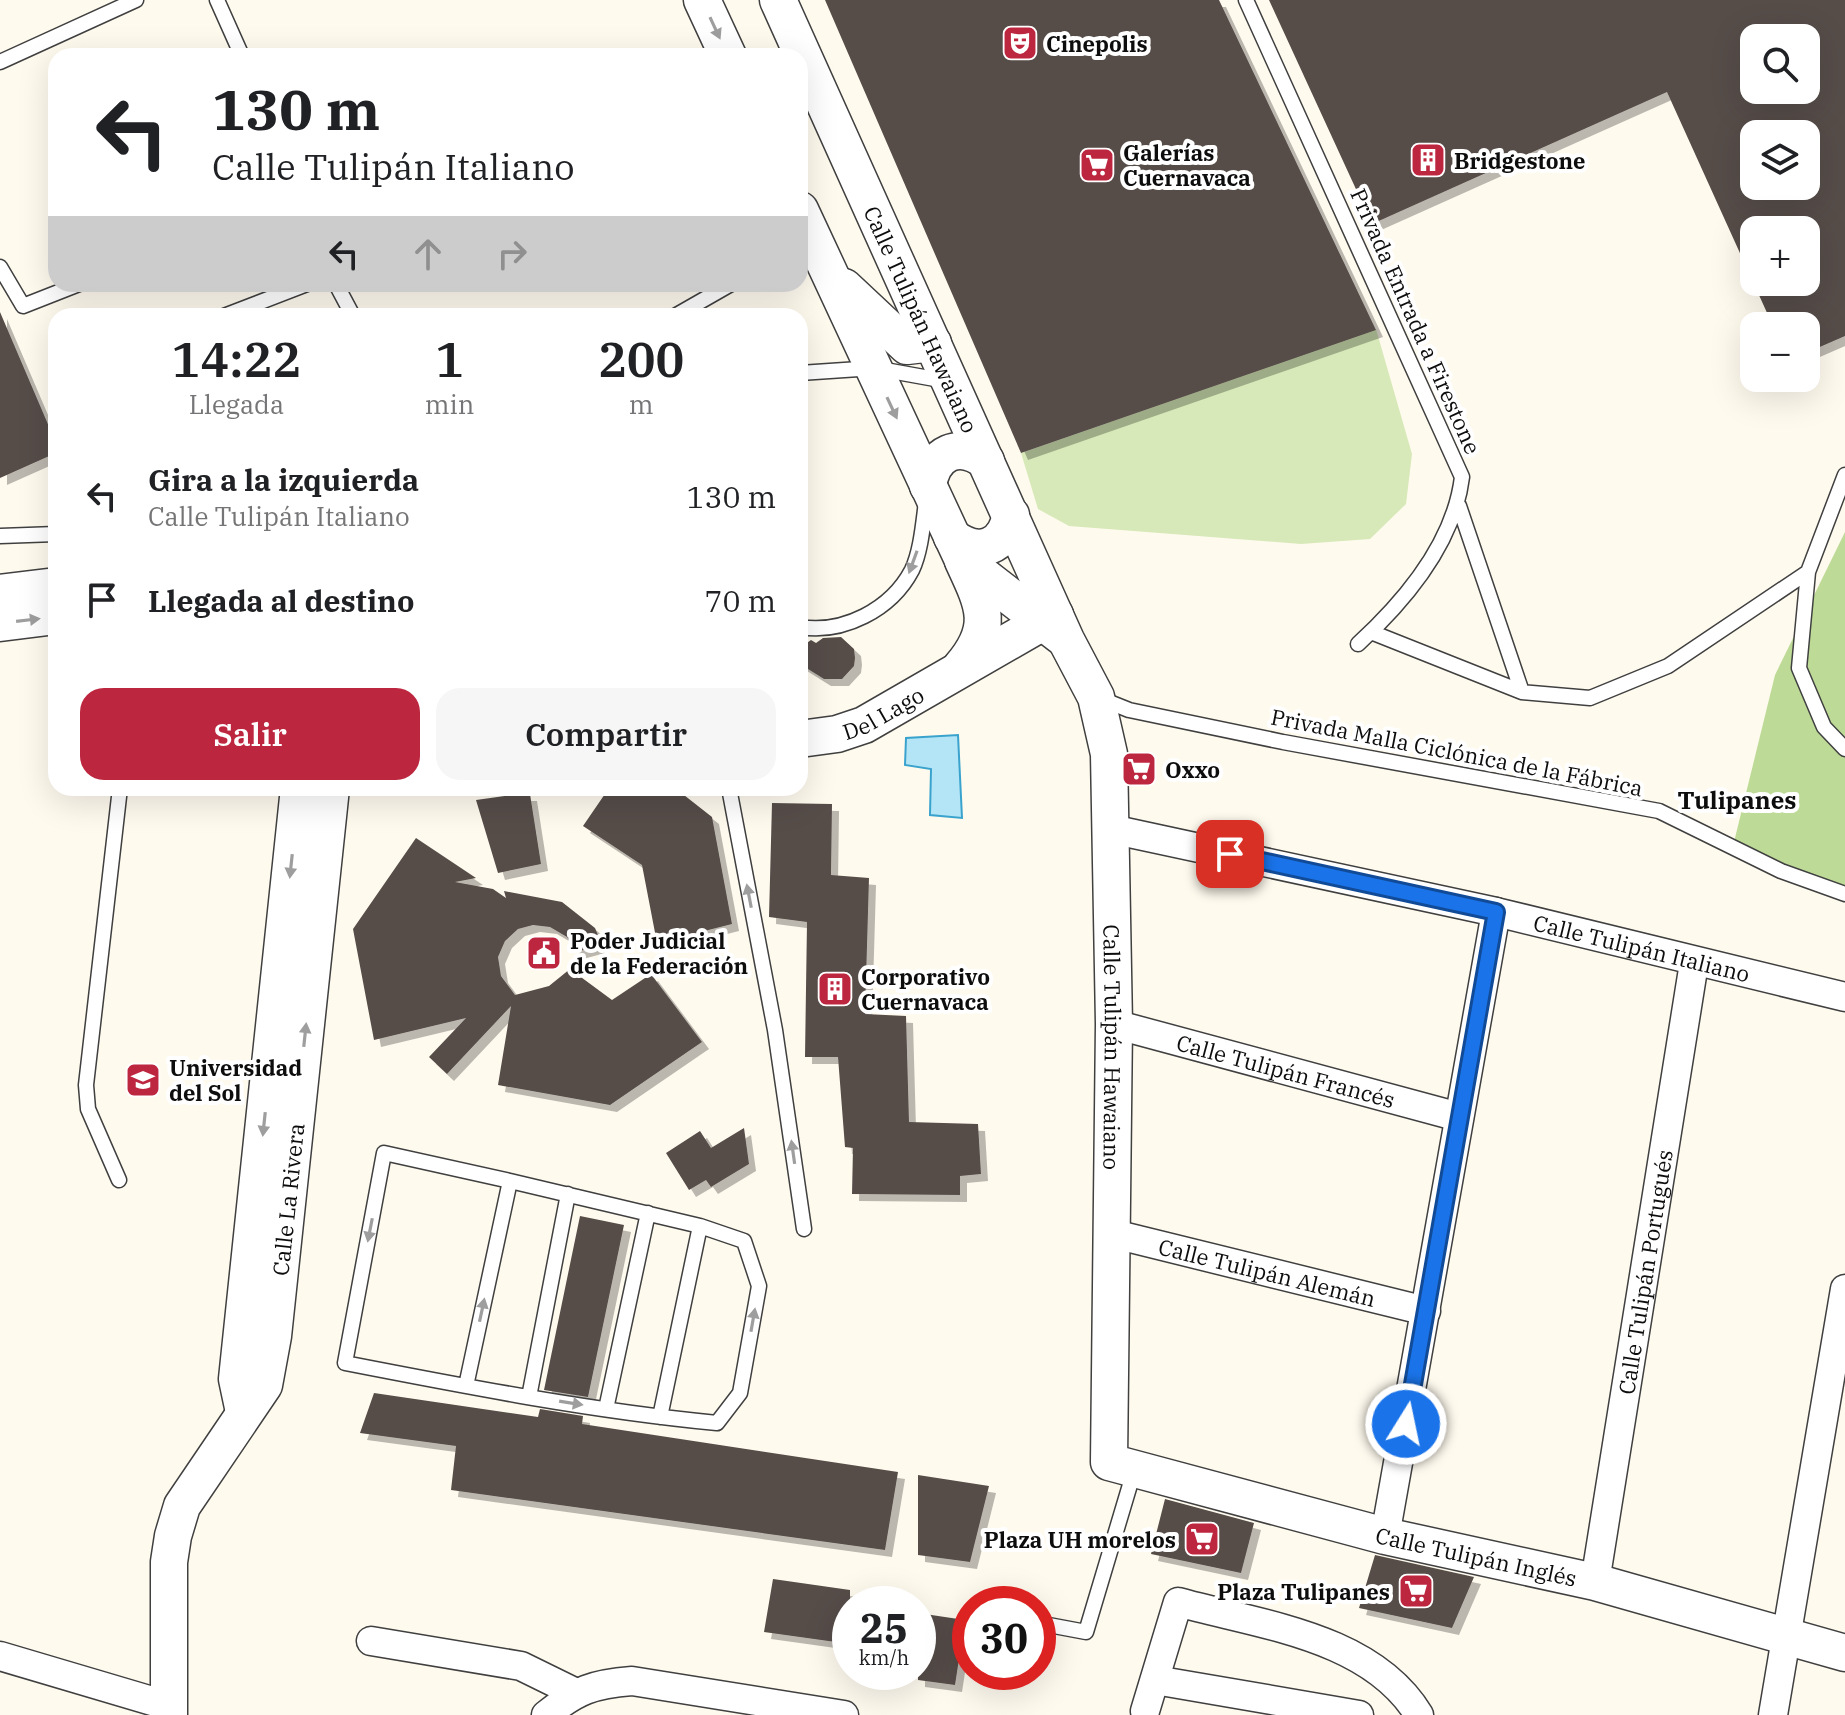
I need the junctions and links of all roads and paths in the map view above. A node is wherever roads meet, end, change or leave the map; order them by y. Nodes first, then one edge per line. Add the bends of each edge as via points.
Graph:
1 (136, 0) edge
2 (217, 0) edge
3 (702, 0) edge
4 (755, 0) edge
5 (778, 0) edge
6 (1246, 0) edge
7 (238, 48) edge
8 (724, 48) edge
9 (778, 48) edge
10 (799, 48) edge
11 (0, 62) edge
12 (808, 67) edge
13 (808, 110) edge
14 (880, 228) junction
15 (808, 236) edge
16 (816, 261) edge
17 (0, 267) edge
18 (59, 292) edge
19 (286, 292) edge
20 (717, 292) edge
21 (245, 308) edge
22 (689, 308) edge
23 (933, 343) junction
24 (874, 368) junction
25 (808, 372) edge
26 (950, 381) junction
27 (986, 461) junction
28 (1845, 475) edge
29 (928, 486) junction
30 (1459, 506) junction
31 (1011, 515) junction
32 (48, 534) edge
33 (0, 536) edge
34 (957, 549) junction
35 (1808, 572) junction
36 (48, 587) edge
37 (0, 593) edge
38 (48, 617) edge
39 (0, 623) edge
40 (1054, 625) junction
41 (808, 628) edge
42 (1371, 632) junction
43 (1358, 644) dead end
44 (959, 670) junction
45 (1522, 692) junction
46 (1096, 697) junction
47 (808, 738) edge
48 (1845, 749) edge
49 (119, 796) edge
50 (298, 796) edge
51 (330, 796) edge
52 (731, 796) edge
53 (1111, 829) junction
54 (1845, 894) edge
55 (1496, 912) junction
56 (1694, 963) junction
57 (1845, 997) edge
58 (1114, 1024) junction
59 (1459, 1117) junction
60 (119, 1180) dead end
61 (510, 1181) junction
62 (568, 1194) junction
63 (648, 1213) junction
64 (700, 1226) junction
65 (804, 1229) dead end
66 (1110, 1233) junction
67 (1845, 1289) edge
68 (1426, 1311) junction
69 (258, 1334) junction
70 (466, 1386) junction
71 (529, 1397) junction
72 (606, 1409) junction
73 (660, 1417) junction
74 (1122, 1465) junction
75 (1385, 1536) junction
76 (1595, 1582) junction
77 (1056, 1626) edge
78 (1787, 1638) junction
79 (371, 1641) dead end
80 (1845, 1653) edge
81 (0, 1656) edge
82 (1155, 1680) junction
83 (574, 1692) junction
84 (169, 1710) edge
85 (1145, 1711) dead end
86 (546, 1715) edge
87 (844, 1715) edge
88 (1359, 1715) edge
89 (1419, 1715) edge
90 (1773, 1715) edge

1 - 11 lane
2 - 7 lane
3 -> 8 street
4 - 9 street
5 - 10 street, Calle Tulipán Hawaiano
6 - 30 lane, Privada Entrada a Firestone via 1462,477
12 - 14 street, Calle Tulipán Hawaiano
13 - 14 street via 839,175
14 - 23 street, Calle Tulipán Hawaiano
15 - 16 street, Calle Tulipán Hawaiano
16 - 23 street via 907,346
16 - 24 street, Calle Tulipán Hawaiano
17 - 18 lane via 23,306
19 - 21 lane
20 - 22 lane
23 - 26 street, Calle Tulipán Hawaiano
24 - 25 lane
24 - 26 lane
24 -> 29 street, Calle Tulipán Hawaiano
26 - 27 street, Calle Tulipán Hawaiano
27 - 29 street via 973,451 956,449 931,469
27 - 31 street, Calle Tulipán Hawaiano
28 - 35 lane
29 - 34 street, Calle Tulipán Hawaiano
29 -> 41 lane via 912,570 889,601 854,622
30 - 42 lane, Privada Entrada a Firestone via 1446,537
30 - 45 lane
31 - 34 street via 997,544
31 - 40 street, Calle Tulipán Hawaiano
32 - 33 lane
34 - 40 street, Calle Tulipán Hawaiano
34 - 44 street, Del Lago via 985,620 979,646
35 - 45 lane via 1668,666 1590,698
35 - 48 lane via 1799,668 1824,727
36 - 37 street
39 -> 38 street
40 - 44 street, Del Lago
40 - 46 street, Calle Tulipán Hawaiano
42 - 43 lane, Privada Entrada a Firestone
42 - 45 lane
44 - 47 street, Del Lago via 864,725
46 - 53 street, Calle Tulipán Hawaiano via 1109,754
46 - 54 lane, Privada Malla Ciclónica de la Fábrica via 1129,710 1283,742 1659,811 1781,871
49 - 60 lane via 86,1085 88,1109
50 -> 69 street, Calle La Rivera
69 -> 51 street, Calle La Rivera
65 -> 52 lane via 775,1030
53 - 55 street, Calle Tulipán Italiano
53 - 58 street, Calle Tulipán Hawaiano
55 - 56 street, Calle Tulipán Italiano
55 - 59 street
56 - 57 street, Calle Tulipán Italiano
56 - 76 street, Calle Tulipán Portugués
58 - 59 street, Calle Tulipán Francés
58 - 66 street, Calle Tulipán Hawaiano
59 - 68 street
61 - 62 lane
70 -> 61 lane
61 -> 70 lane via 384,1153 345,1363
62 - 63 lane
62 - 71 lane
63 - 64 lane
63 - 72 lane
64 - 73 lane
73 -> 64 lane via 717,1423 740,1393 759,1286 744,1241
66 - 68 street, Calle Tulipán Alemán
66 - 74 street, Calle Tulipán Hawaiano
67 - 78 street
68 - 75 street
69 - 84 street, Calle La Rivera via 237,1379 244,1412 182,1506 173,1536
70 - 71 lane
71 -> 72 lane
72 - 73 lane
74 - 75 street, Calle Tulipán Inglés
74 - 77 lane via 1086,1632
75 - 76 street, Calle Tulipán Inglés
76 - 78 street, Calle Tulipán Inglés
78 - 80 street, Calle Tulipán Inglés
78 - 90 street
79 - 83 street via 521,1666
81 - 84 street
82 - 85 street
82 - 88 street
82 - 89 street via 1178,1602 1344,1648 1387,1680
83 - 86 street
83 - 87 street via 632,1681

